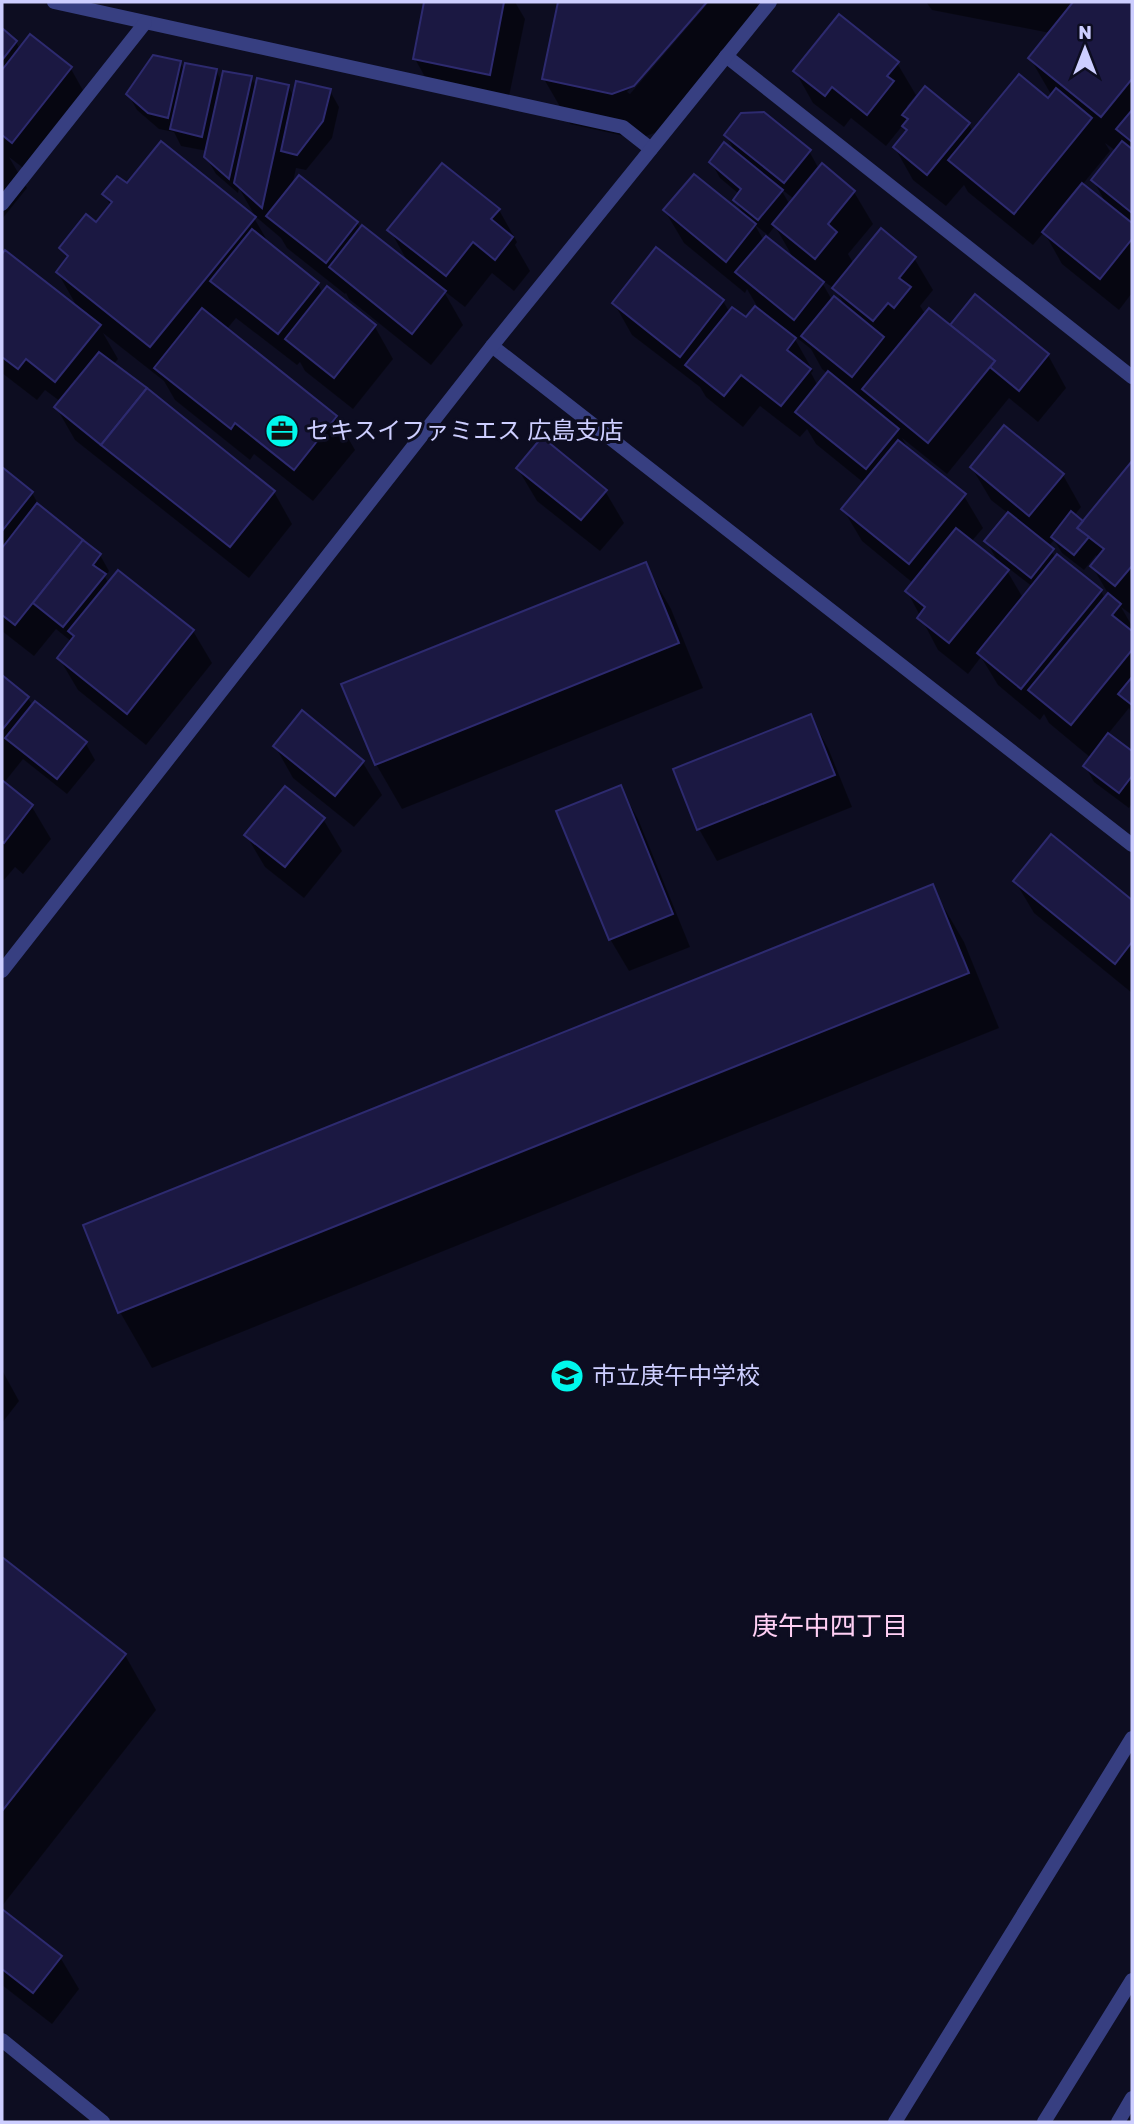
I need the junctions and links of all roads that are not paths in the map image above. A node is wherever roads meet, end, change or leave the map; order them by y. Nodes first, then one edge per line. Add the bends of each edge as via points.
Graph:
1 (54, 2) edge
2 (770, 2) edge
3 (145, 23) junction
4 (726, 56) junction
5 (651, 149) junction
6 (2, 204) edge
7 (492, 346) junction
8 (1132, 377) edge
9 (1132, 845) edge
10 (2, 971) edge
11 (1132, 1738) edge
12 (1132, 1980) edge
13 (2, 2040) edge
14 (1132, 2098) edge
15 (103, 2122) edge
16 (895, 2122) edge
17 (1044, 2122) edge
18 (1118, 2122) edge

1 - 3 street
2 - 4 street
3 - 5 street via 623,127
3 - 6 street
4 - 5 street
4 - 8 street
5 - 7 street
7 - 9 street
7 - 10 street
11 - 16 street
12 - 17 street
13 - 15 street
14 - 18 street

